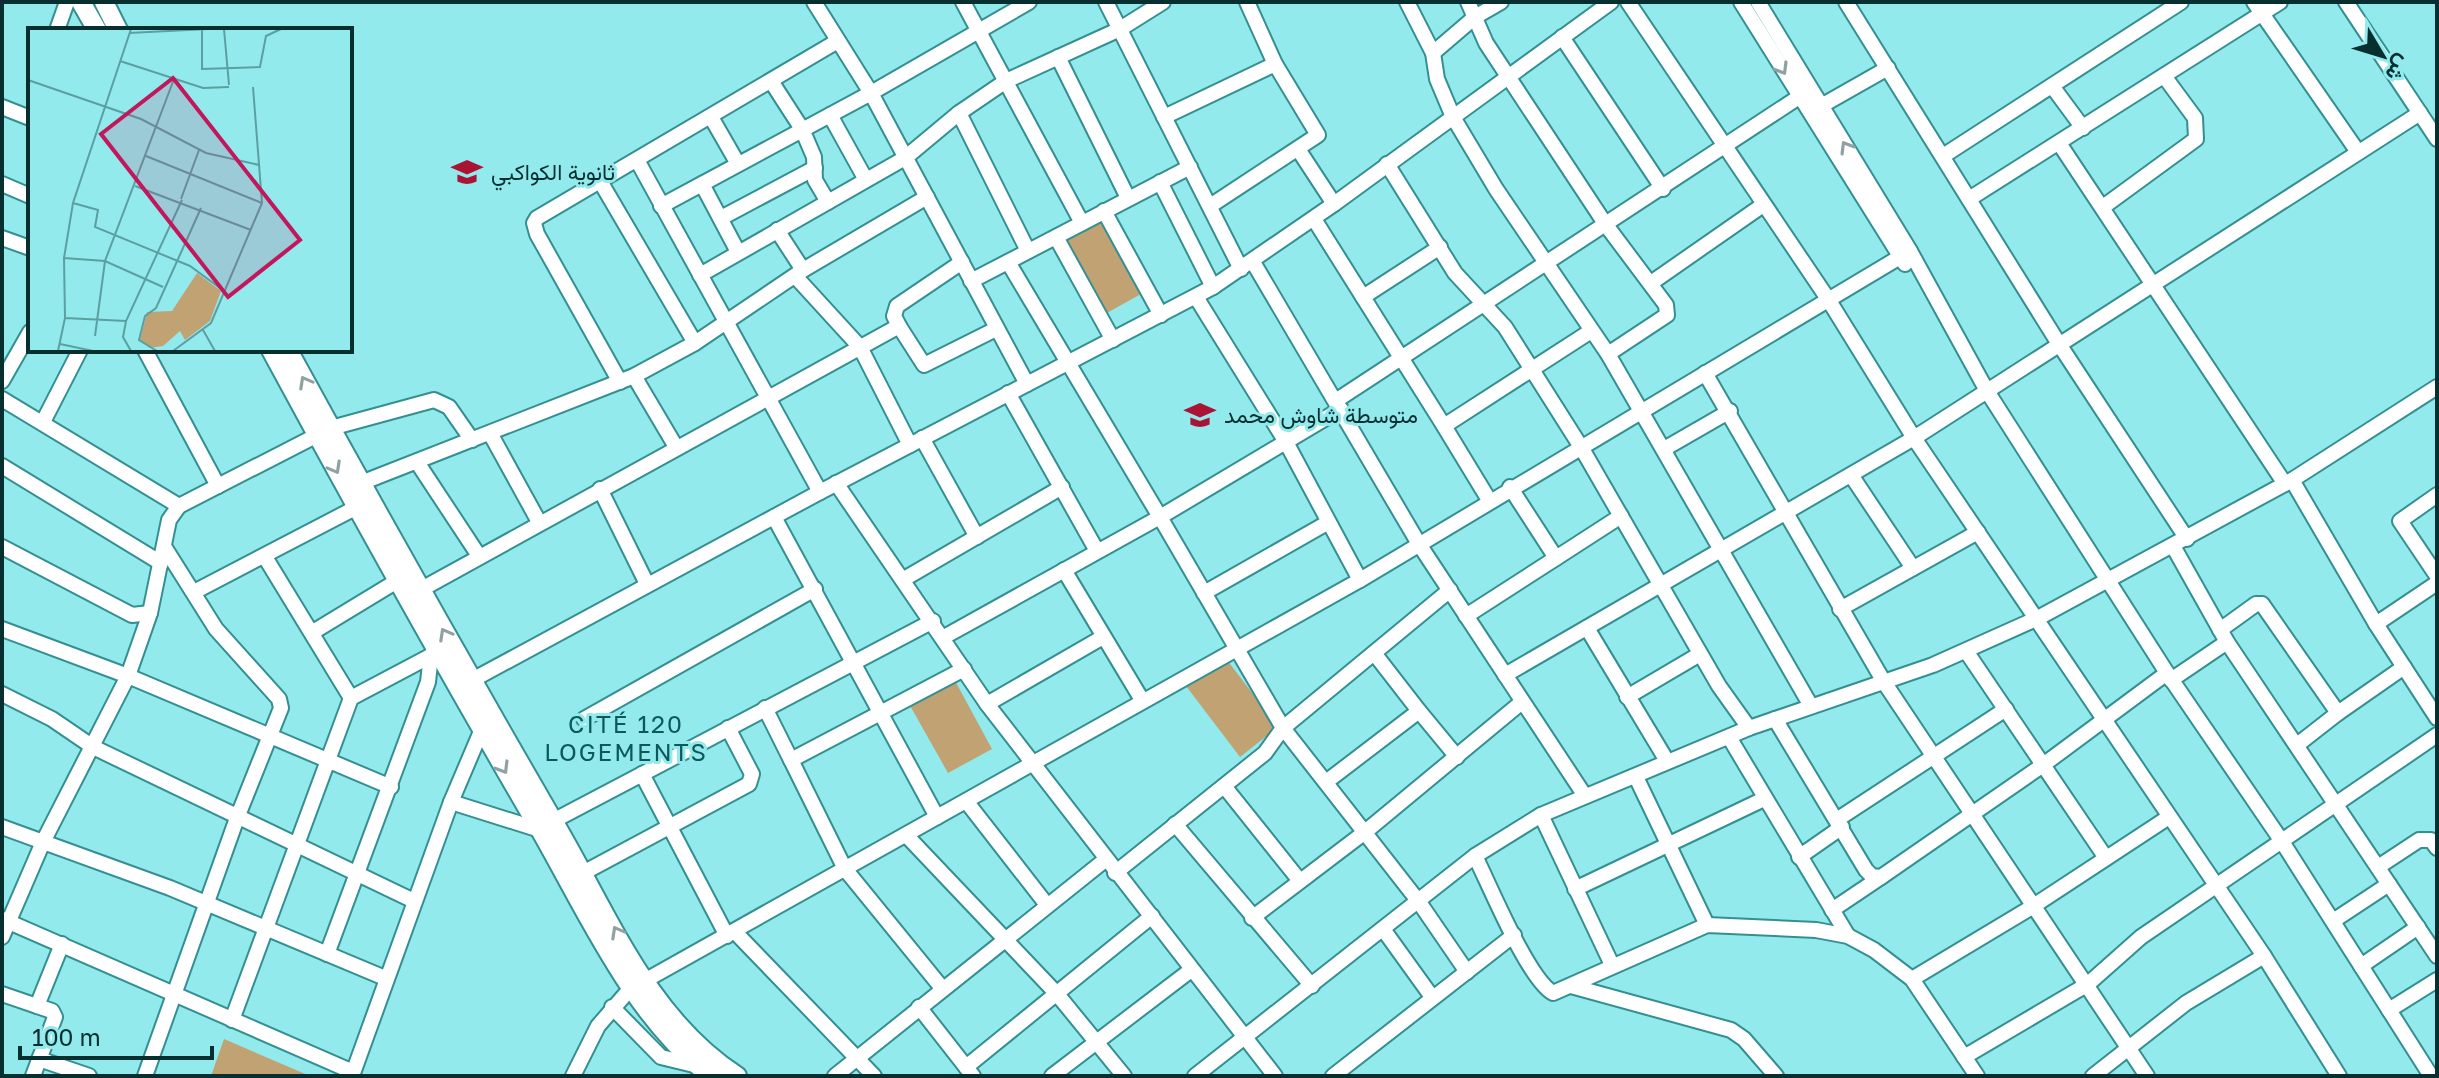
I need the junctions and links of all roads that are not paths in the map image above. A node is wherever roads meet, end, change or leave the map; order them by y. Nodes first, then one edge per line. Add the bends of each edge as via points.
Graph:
1 (104, 2) edge
2 (814, 2) edge
3 (963, 2) edge
4 (1029, 2) edge
5 (1106, 2) edge
6 (1163, 2) edge
7 (1247, 2) edge
8 (1407, 2) edge
9 (1468, 2) edge
10 (1501, 2) edge
11 (1611, 2) edge
12 (1628, 2) edge
13 (1741, 2) edge
14 (1758, 2) edge
15 (1846, 2) edge
16 (2181, 2) edge
17 (2280, 2) edge
18 (2346, 2) edge
19 (80, 3) edge
20 (2258, 8) edge
21 (1475, 17) junction
22 (59, 28) edge
23 (96, 28) edge
24 (117, 28) edge
25 (1120, 29) junction
26 (976, 31) junction
27 (1562, 37) junction
28 (836, 42) junction
29 (1433, 53) junction
30 (1058, 57) junction
31 (1275, 64) junction
32 (1888, 68) junction
33 (1508, 76) junction
34 (2164, 76) junction
35 (771, 81) junction
36 (1006, 81) junction
37 (2052, 86) junction
38 (871, 93) junction
39 (1799, 97) junction
40 (1821, 106) junction
41 (2, 107) edge
42 (28, 113) edge
43 (959, 113) junction
44 (2420, 113) junction
45 (830, 115) junction
46 (711, 117) junction
47 (1164, 117) junction
48 (1453, 117) junction
49 (2083, 128) junction
50 (802, 129) junction
51 (2437, 139) edge
52 (2059, 143) junction
53 (1724, 147) junction
54 (1298, 149) junction
55 (2358, 152) junction
56 (1943, 156) junction
57 (905, 158) junction
58 (637, 160) junction
59 (738, 164) junction
60 (1387, 164) junction
61 (1190, 167) junction
62 (815, 168) junction
63 (866, 180) junction
64 (600, 181) junction
65 (1160, 182) junction
66 (2, 184) edge
67 (702, 184) junction
68 (1663, 189) junction
69 (28, 195) edge
70 (927, 197) junction
71 (1128, 198) junction
72 (1969, 199) junction
73 (828, 202) junction
74 (1334, 204) junction
75 (1763, 205) junction
76 (661, 206) junction
77 (1210, 206) junction
78 (2103, 207) junction
79 (1104, 211) junction
80 (721, 218) junction
81 (1314, 219) junction
82 (1082, 223) junction
83 (1606, 225) junction
84 (777, 230) junction
85 (1056, 237) junction
86 (2, 238) edge
87 (28, 247) edge
88 (1440, 247) junction
89 (1028, 251) junction
90 (738, 252) junction
91 (1904, 254) junction
92 (1548, 261) junction
93 (962, 262) junction
94 (1008, 262) junction
95 (1247, 266) junction
96 (799, 273) junction
97 (700, 275) junction
98 (971, 281) junction
99 (1651, 283) junction
100 (2153, 283) junction
101 (1213, 287) junction
102 (1196, 297) junction
103 (1363, 297) junction
104 (1828, 299) junction
105 (1485, 303) junction
106 (1161, 315) junction
107 (727, 323) junction
108 (899, 326) junction
109 (996, 329) junction
110 (1591, 331) junction
111 (28, 336) edge
112 (1113, 340) junction
113 (695, 343) junction
114 (2059, 344) junction
115 (860, 347) junction
116 (79, 352) edge
117 (146, 352) edge
118 (272, 352) edge
119 (289, 352) edge
120 (1608, 354) junction
121 (1401, 359) junction
122 (1067, 364) junction
123 (1530, 369) junction
124 (1705, 373) junction
125 (627, 379) junction
126 (2, 381) edge
127 (1027, 384) junction
128 (2437, 387) edge
129 (1987, 391) junction
130 (1008, 393) junction
131 (769, 397) junction
132 (2, 399) edge
133 (1339, 405) junction
134 (1641, 410) junction
135 (1730, 411) junction
136 (43, 422) junction
137 (1444, 426) junction
138 (324, 431) junction
139 (490, 433) junction
140 (1914, 438) junction
141 (472, 440) junction
142 (916, 441) junction
143 (1286, 442) junction
144 (676, 447) junction
145 (1581, 447) junction
146 (1664, 449) junction
147 (417, 462) junction
148 (2, 466) edge
149 (1851, 475) junction
150 (2288, 482) junction
151 (361, 483) junction
152 (836, 483) junction
153 (218, 486) junction
154 (1062, 487) junction
155 (1510, 487) junction
156 (600, 489) junction
157 (820, 492) junction
158 (2437, 495) edge
159 (1489, 500) junction
160 (179, 506) junction
161 (357, 507) junction
162 (1786, 512) junction
163 (1621, 516) junction
164 (774, 517) junction
165 (1160, 517) junction
166 (539, 522) junction
167 (1327, 523) junction
168 (1978, 532) junction
169 (977, 537) junction
170 (2180, 542) junction
171 (1419, 544) junction
172 (2, 547) edge
173 (165, 548) junction
174 (1721, 548) junction
175 (1097, 551) junction
176 (479, 556) junction
177 (265, 557) junction
178 (1556, 558) junction
179 (161, 563) junction
180 (1913, 568) junction
181 (1064, 570) junction
182 (2437, 576) edge
183 (904, 579) junction
184 (1360, 580) junction
185 (397, 581) junction
186 (2109, 582) junction
187 (2437, 583) edge
188 (647, 584) junction
189 (1661, 584) junction
190 (815, 589) junction
191 (420, 590) junction
192 (1450, 590) junction
193 (194, 592) junction
194 (1204, 593) junction
195 (1840, 609) junction
196 (150, 613) junction
197 (1466, 616) junction
198 (2038, 618) junction
199 (933, 621) junction
200 (2376, 624) junction
201 (1587, 628) junction
202 (2, 629) edge
203 (313, 632) junction
204 (2224, 636) junction
205 (944, 637) junction
206 (1103, 637) junction
207 (1234, 649) junction
208 (1966, 651) junction
209 (1374, 653) junction
210 (433, 654) junction
211 (1700, 654) junction
212 (853, 661) junction
213 (2404, 667) junction
214 (964, 669) junction
215 (1505, 675) junction
216 (128, 676) junction
217 (2169, 676) junction
218 (1884, 682) junction
219 (463, 685) junction
220 (2, 694) edge
221 (1627, 697) junction
222 (351, 698) junction
223 (1142, 700) junction
224 (1522, 702) junction
225 (987, 704) junction
226 (1811, 706) junction
227 (765, 708) junction
228 (2006, 709) junction
229 (1419, 711) junction
230 (878, 712) junction
231 (2338, 713) junction
232 (2437, 718) edge
233 (584, 719) dead end
234 (1775, 719) junction
235 (2104, 719) junction
236 (485, 723) junction
237 (728, 728) junction
238 (1283, 728) junction
239 (1749, 728) junction
240 (2437, 735) edge
241 (271, 737) junction
242 (1729, 737) junction
243 (2297, 745) junction
244 (93, 747) junction
245 (1932, 756) junction
246 (1457, 757) junction
247 (329, 760) junction
248 (791, 760) junction
249 (1667, 761) junction
250 (1033, 764) junction
251 (2043, 765) junction
252 (642, 774) junction
253 (1636, 777) junction
254 (1326, 782) junction
255 (1224, 786) junction
256 (391, 787) junction
257 (1585, 796) junction
258 (1764, 799) junction
259 (966, 801) junction
260 (451, 802) junction
261 (2336, 803) junction
262 (1970, 814) junction
263 (1541, 815) junction
264 (937, 817) junction
265 (2169, 817) junction
266 (237, 818) junction
267 (1840, 823) junction
268 (1175, 824) junction
269 (547, 825) junction
270 (2, 827) edge
271 (669, 828) junction
272 (1365, 832) junction
273 (906, 835) junction
274 (2281, 840) junction
275 (43, 842) junction
276 (296, 844) junction
277 (1669, 847) junction
278 (2437, 848) edge
279 (1475, 856) junction
280 (1799, 857) junction
281 (2106, 858) junction
282 (1105, 860) junction
283 (2378, 867) junction
284 (845, 869) junction
285 (583, 873) junction
286 (1115, 873) junction
287 (358, 874) junction
288 (1881, 877) junction
289 (1300, 881) junction
290 (2389, 884) junction
291 (2217, 888) junction
292 (1575, 889) junction
293 (414, 901) junction
294 (1419, 902) junction
295 (208, 903) junction
296 (1047, 905) junction
297 (2032, 907) junction
298 (1832, 910) junction
299 (1152, 916) junction
300 (1252, 918) junction
301 (5, 920) edge
302 (2333, 921) junction
303 (1707, 925) junction
304 (2418, 927) junction
305 (266, 929) junction
306 (1383, 929) junction
307 (731, 934) junction
308 (1514, 935) junction
309 (1848, 936) junction
310 (2, 937) edge
311 (1005, 938) junction
312 (62, 944) junction
313 (327, 954) junction
314 (2264, 956) junction
315 (2437, 956) edge
316 (1612, 965) junction
317 (2361, 966) junction
318 (1191, 970) junction
319 (1467, 972) junction
320 (385, 978) junction
321 (1912, 979) junction
322 (2437, 980) edge
323 (2088, 984) junction
324 (637, 985) junction
325 (1312, 986) junction
326 (1571, 986) junction
327 (942, 988) junction
328 (175, 992) junction
329 (2, 994) edge
330 (1057, 994) junction
331 (1432, 997) junction
332 (37, 1006) junction
333 (612, 1007) junction
334 (919, 1007) junction
335 (2389, 1010) junction
336 (232, 1020) junction
337 (663, 1029) junction
338 (1247, 1036) junction
339 (1097, 1043) junction
340 (651, 1049) junction
341 (2130, 1051) junction
342 (858, 1057) junction
343 (1964, 1057) junction
344 (39, 1059) junction
345 (1214, 1062) junction
346 (704, 1071) edge
347 (970, 1071) edge
348 (2437, 1073) edge
349 (352, 1074) edge
350 (33, 1076) edge
351 (89, 1076) edge
352 (145, 1076) edge
353 (573, 1076) edge
354 (737, 1076) edge
355 (835, 1076) edge
356 (874, 1076) edge
357 (1052, 1076) edge
358 (1124, 1076) edge
359 (1195, 1076) edge
360 (1224, 1076) edge
361 (1275, 1076) edge
362 (1333, 1076) edge
363 (1776, 1076) edge
364 (1977, 1076) edge
365 (2093, 1076) edge
366 (2147, 1076) edge
367 (2339, 1076) edge
368 (2431, 1076) edge

1 - 24 main road
2 - 28 street
3 - 26 street
4 - 26 street
5 - 25 street
6 - 25 street
7 - 31 street
8 - 29 street
9 - 21 street
10 - 21 street
11 - 27 street
12 - 53 street
13 -> 39 street
14 - 40 street
15 - 32 street
16 - 37 street
17 - 20 street
18 - 44 street
19 - 22 street
19 - 23 main road
20 - 34 street
20 - 55 street
21 - 29 street
21 - 33 street
25 - 30 street
25 - 47 street
26 - 36 street
26 - 38 street
27 - 33 street
27 - 68 street
28 - 35 street
28 - 38 street
29 - 48 street
30 - 36 street
30 - 71 street
31 - 47 street
31 - 54 street via 1318,135
32 - 40 street
32 - 56 street
33 - 48 street
33 - 83 street
34 - 49 street
34 - 78 street via 2195,118 2196,139
35 - 46 street
35 - 50 street
36 - 43 street
36 - 82 street
37 - 49 street
37 - 56 street
38 - 45 street
38 - 57 street
39 - 53 street
39 - 91 street
91 -> 40 street
41 - 42 street
43 - 57 street
43 - 89 street
44 - 51 street
44 - 55 street
45 - 50 street
45 - 63 street
46 - 58 street
46 - 59 street
47 - 61 street
48 - 60 street
48 - 92 street
49 - 52 street
50 - 59 street
50 - 62 street
52 - 72 street
52 - 78 street
53 - 68 street
53 - 75 street
54 - 74 street
54 - 77 street
55 - 100 street
56 - 72 street
57 - 63 street
57 - 70 street
58 - 64 street
58 - 76 street
59 - 67 street
60 - 74 street
60 - 88 street
61 - 65 street
61 - 77 street
62 - 73 street via 815,180
62 - 80 street
63 - 73 street
64 - 113 street
64 - 125 street via 534,223
65 - 71 street
65 - 101 street
66 - 69 street
67 - 76 street
67 - 80 street
68 - 83 street
70 - 93 street
70 - 96 street
71 - 79 street
72 - 114 street
73 - 84 street
74 - 81 street
75 - 99 street
75 - 104 street
76 - 97 street
77 - 95 street
78 - 100 street
79 - 82 street
79 - 106 street
80 - 90 street
81 - 95 street
81 - 103 street
82 - 85 street
83 - 92 street
83 - 99 street
84 - 90 street
84 - 96 street
85 - 89 street
85 - 112 street
86 - 87 street
88 - 103 street
88 - 105 street via 1455,273
89 - 94 street
90 - 97 street
91 - 104 street
91 - 129 street
92 - 105 street
92 - 110 street
93 - 98 street
93 - 108 street via 897,306
94 - 98 street
94 - 122 street
95 - 101 street
95 - 133 street
96 - 107 street
96 - 115 street
97 - 107 street
98 - 109 street
99 - 120 street via 1667,315
100 - 114 street
100 - 150 street
101 - 102 street
102 - 106 street
102 - 143 street
103 - 121 street
104 - 124 street
104 - 140 street
105 - 121 street
105 - 123 street
106 - 112 street
107 - 113 street
107 - 131 street
108 - 109 street via 924,365
108 - 115 street
109 - 127 street
110 - 120 street
110 - 123 street
111 - 126 street
112 - 122 street
113 - 125 street
114 - 129 street
114 - 170 street
115 - 131 street
115 - 142 street
116 - 136 street
117 - 153 street
118 - 138 main road
138 -> 119 main road
120 - 134 street
121 - 133 street
121 - 137 street
122 - 127 street
122 - 165 street
123 - 137 street
123 - 145 street
124 - 134 street
124 - 135 street
125 - 139 street
125 - 144 street
127 - 130 street
128 - 150 street
129 - 140 street
129 - 186 street
130 - 142 street
130 - 154 street
131 - 144 street
131 - 157 street
132 - 136 street
133 - 143 street
133 - 171 street
134 - 145 street
134 - 146 street
135 - 146 street
135 - 162 street
136 - 160 street
137 - 159 street
138 - 141 street via 434,400 449,407
138 - 151 main road
138 - 153 street
138 -> 161 main road
139 - 141 street
139 - 166 street
140 - 149 street
140 - 168 street
141 - 147 street
142 - 152 street
142 - 169 street
143 - 165 street
143 - 167 street
144 - 156 street
145 - 155 street
145 - 163 street
146 - 174 street
147 - 151 street
147 - 176 street
148 - 179 street
149 - 162 street
149 - 180 street
150 - 170 street
150 - 200 street
151 - 191 main road
152 - 157 street
152 - 183 street
153 - 160 street
154 - 169 street
154 - 175 street
155 - 159 street
155 - 178 street
156 - 166 street
156 - 188 street
157 - 164 street
158 - 182 street via 2400,521
159 - 171 street
160 - 173 street via 169,520
161 - 177 street
161 - 185 main road
162 - 174 street
162 - 195 street
163 - 178 street
163 - 189 street
164 - 188 street
164 - 190 street
165 - 175 street
165 - 194 street
166 - 176 street
167 - 184 street
167 - 194 street
168 - 180 street
168 - 198 street
169 - 183 street
170 - 186 street
170 - 204 street
171 - 184 street
171 - 192 street
172 - 196 street via 132,615
173 - 179 street
173 - 193 street
174 - 189 street
174 - 226 street
175 - 181 street
176 - 191 street
177 - 193 street
177 - 203 street
178 - 197 street
179 - 196 street
180 - 195 street
181 - 205 street
181 - 206 street
183 - 199 street
184 - 207 street
185 - 203 street
185 - 210 main road
186 - 198 street
186 - 217 street
187 - 200 street
188 - 219 street
189 - 201 street
189 - 211 street
190 - 212 street
190 - 233 street
219 -> 191 main road
192 - 197 street
192 - 209 street
193 - 241 street via 235,653 281,703
194 - 207 street
195 - 218 street
196 - 216 street
197 - 215 street
198 - 208 street
198 - 235 street
199 - 205 street
199 - 212 street
200 - 213 street
201 - 215 street
201 - 221 street
202 - 216 street
203 - 222 street
204 - 217 street
204 - 231 street via 2262,604
204 - 243 street
205 - 214 street
206 - 223 street
206 - 225 street
207 - 223 street
207 - 238 street
208 - 218 street
208 - 228 street
209 - 229 street
209 - 238 street
210 - 219 main road
210 - 222 street
210 - 256 street
211 - 221 street
211 - 239 street
212 - 227 street
212 - 230 street
213 - 231 street
213 - 232 street
214 - 225 street
214 - 230 street
215 - 224 street
216 - 241 street
216 - 244 street
217 - 235 street
217 - 274 street
218 - 226 street
218 - 245 street
219 - 236 main road
220 - 244 street
221 - 249 street
222 - 247 street
223 - 250 street
224 - 246 street
224 - 257 street
225 - 250 street
226 - 234 street
227 - 237 street
227 - 248 street
228 - 245 street
228 - 251 street
229 - 246 street
229 - 254 street
230 - 248 street
230 - 264 street
231 - 243 street
234 - 239 street
234 - 267 street
235 - 251 street
235 - 265 street
236 - 260 street
236 - 269 main road
237 - 252 street
237 - 271 street via 752,774 749,784
238 - 254 street
238 - 255 street via 1265,753
239 - 242 street
240 - 261 street
241 - 247 street
241 - 266 street
242 - 249 street
242 - 258 street
243 - 261 street
244 - 266 street
244 - 275 street
245 - 262 street
245 - 267 street
246 - 272 street
247 - 256 street
247 - 276 street
248 - 284 street
249 - 253 street
250 - 259 street
250 - 282 street
251 - 262 street
251 - 281 street
252 - 269 street
252 - 271 street
253 - 257 street
253 - 277 street
254 - 272 street
255 - 268 street
255 - 289 street
256 - 287 street
257 - 263 street
258 - 277 street
258 - 280 street
259 - 264 street
259 - 296 street
260 - 269 street
260 - 293 street
261 - 274 street
261 - 283 street
262 - 288 street
262 - 297 street
263 - 279 street
263 - 292 street
264 - 273 street
265 - 281 street
265 - 291 street
266 - 276 street
266 - 295 street
267 - 280 street
267 - 288 street via 1866,870
268 - 286 street
268 - 300 street
269 - 285 main road
269 - 324 main road
270 - 275 street
271 - 285 street
271 - 307 street
272 - 289 street
272 - 294 street
273 - 284 street
273 - 311 street
274 - 291 street
274 - 302 street
275 - 295 street
275 - 301 street
276 - 287 street
276 - 305 street
277 - 292 street
277 - 303 street
278 - 283 street via 2431,840 2419,840
279 - 294 street
279 - 308 street
280 - 298 street
281 - 297 street
282 - 286 street
282 - 296 street
283 - 290 street
284 - 307 street
284 - 327 street
324 -> 285 main road
286 - 299 street
287 - 293 street
287 - 313 street
288 - 298 street
289 - 300 street
290 - 302 street
290 - 304 street
291 - 314 street
291 - 323 street via 2141,937
292 - 316 street
293 - 320 street
294 - 306 street
294 - 319 street
295 - 305 street
295 - 328 street
296 - 311 street
297 - 321 street
297 - 323 street
298 - 309 street
299 - 318 street
299 - 330 street
300 - 325 street
301 - 310 street
301 - 312 street
302 - 317 street
303 - 309 street
303 - 316 street
304 - 315 street
304 - 317 street
305 - 313 street
305 - 336 street
306 - 325 street
306 - 331 street
307 - 324 street
307 - 342 street
308 - 319 street
308 - 326 street via 1544,987 1553,993
309 - 321 street
311 - 327 street
311 - 330 street
312 - 328 street
312 - 332 street
313 - 320 street
314 - 341 street via 2186,1003
314 - 367 street
316 - 326 street
317 - 335 street
318 - 338 street
318 - 339 street
319 - 331 street
320 - 349 street
321 - 343 street
322 - 335 street
323 - 341 street
323 - 343 street
324 - 333 street
324 - 337 main road
324 - 354 main road
325 - 338 street
326 - 363 street via 1731,1030
327 - 334 street
328 - 336 street
328 - 352 street
329 - 332 street
330 - 339 street
330 - 347 street
331 - 362 street
332 - 344 street via 55,1017
333 - 340 street
333 - 353 street
334 - 342 street
334 - 347 street
335 - 368 street
336 - 349 street
337 - 340 street
337 - 346 main road
338 - 345 street
338 - 361 street
339 - 357 street
339 - 358 street
340 - 346 street
341 - 365 street
341 - 366 street
342 - 355 street
342 - 356 street
343 - 364 street
344 - 350 street
344 - 351 street
345 - 359 street
345 - 360 street
348 - 368 street

